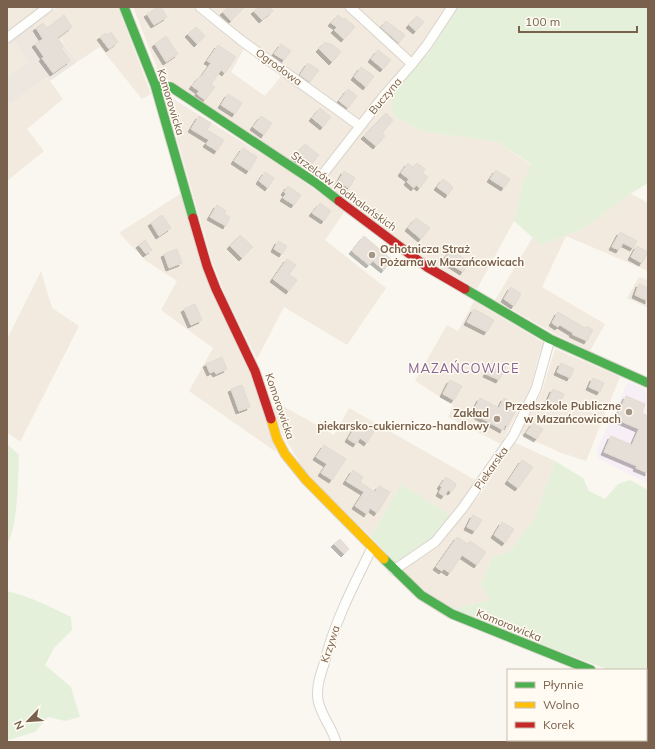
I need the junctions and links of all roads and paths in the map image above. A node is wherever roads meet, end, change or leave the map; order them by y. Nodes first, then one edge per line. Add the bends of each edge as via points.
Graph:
1 (48, 7) edge
2 (124, 7) edge
3 (200, 7) edge
4 (350, 7) edge
5 (452, 7) edge
6 (7, 38) edge
7 (412, 64) junction
8 (155, 85) junction
9 (360, 126) junction
10 (316, 183) junction
11 (550, 339) junction
12 (648, 383) edge
13 (372, 548) junction
14 (394, 570) junction
15 (589, 669) edge
16 (336, 742) edge

1 - 6 street
2 - 8 street, Komorowicka
3 - 9 street, Ogrodowa via 242,41
4 - 7 street
5 - 7 street, Buczyna
7 - 9 street, Buczyna
8 - 10 street, Strzelców Podhalańskich via 171,86
8 - 13 street, Komorowicka via 207,266 255,370 277,439 285,454 306,480
9 - 10 street, Buczyna
10 - 11 street, Strzelców Podhalańskich via 427,267
11 - 12 street, Strzelców Podhalańskich
11 - 14 street, Piekarska via 536,389 508,443 462,510 435,542
13 - 14 street, Komorowicka
13 - 16 street, Krzywa via 349,592 330,639 319,683 318,700 324,720 334,733
14 - 15 street, Komorowicka via 421,595 452,614

